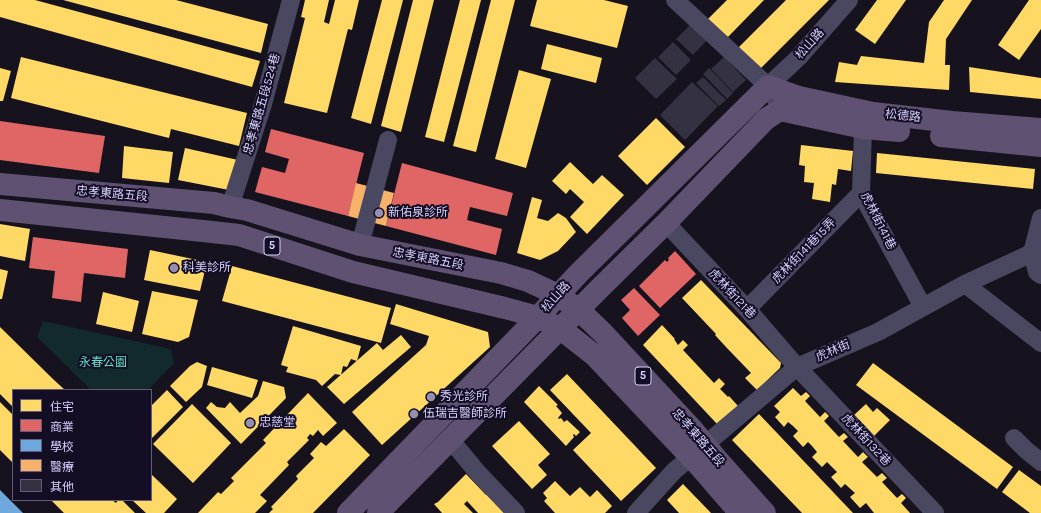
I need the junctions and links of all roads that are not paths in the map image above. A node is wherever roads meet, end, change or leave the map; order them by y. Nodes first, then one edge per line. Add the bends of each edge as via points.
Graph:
1 (291, 0) edge
2 (676, 0) edge
3 (849, 0) edge
4 (768, 86) junction
5 (780, 110) junction
6 (863, 128) junction
7 (1041, 129) edge
8 (388, 140) dead end
9 (1041, 146) edge
10 (0, 184) edge
11 (861, 193) junction
12 (230, 207) junction
13 (0, 210) edge
14 (1041, 218) edge
15 (666, 223) junction
16 (220, 233) junction
17 (360, 245) junction
18 (1032, 253) junction
19 (1041, 275) edge
20 (965, 284) junction
21 (558, 296) junction
22 (923, 307) junction
23 (747, 309) junction
24 (579, 310) junction
25 (538, 317) junction
26 (561, 329) junction
27 (1041, 343) edge
28 (796, 367) junction
29 (1014, 438) dead end
30 (449, 441) junction
31 (698, 451) junction
32 (1041, 462) edge
33 (348, 513) edge
34 (378, 513) edge
35 (516, 513) edge
36 (636, 513) edge
37 (740, 513) edge
38 (765, 513) edge
39 (935, 513) edge

1 - 12 street, 忠孝東路五段524巷 via 263,104
2 - 4 street
3 - 4 street, 松山路 via 798,58
4 - 5 street
4 - 7 main road, 松德路 via 799,97 873,113
4 - 21 main road, 松山路 via 583,268
5 - 6 main road, 松德路
5 - 15 main road, 松山路 via 766,119
6 - 9 main road, 松德路
6 - 11 street, 虎林街141巷
8 - 17 street
10 - 12 main road, 忠孝東路五段 / 5 via 214,203
11 - 22 street, 虎林街141巷
11 - 23 street, 虎林街141巷15弄
12 - 16 main road
12 - 17 main road, 忠孝東路五段 / 5
13 - 16 main road, 忠孝東路五段 / 5
14 - 18 street
15 - 23 street, 虎林街121巷
15 - 24 main road, 松山路
16 - 25 main road, 忠孝東路五段 / 5 via 239,235 353,272
17 - 21 main road, 忠孝東路五段 / 5 via 501,273 528,281
18 - 19 street via 1036,272
18 - 20 street, 虎林街
20 - 22 street, 虎林街
20 - 27 street
21 - 24 main road, 忠孝東路五段 / 5
21 - 25 main road, 松山路
22 - 28 street, 虎林街 via 878,332
23 - 28 street, 虎林街121巷
24 - 26 main road, 松山路
24 - 31 main road, 忠孝東路五段 / 5 via 603,333
25 - 26 main road, 忠孝東路五段 / 5
25 - 33 main road, 松山路
26 - 30 main road, 松山路
26 - 31 main road, 忠孝東路五段 / 5 via 594,355
28 - 31 street, 虎林街
28 - 39 street, 虎林街132巷
29 - 32 street
30 - 34 main road, 松山路
30 - 35 street
31 - 36 street, 虎林街 via 674,471
31 - 37 main road, 忠孝東路五段 / 5
31 - 38 main road, 忠孝東路五段 / 5

